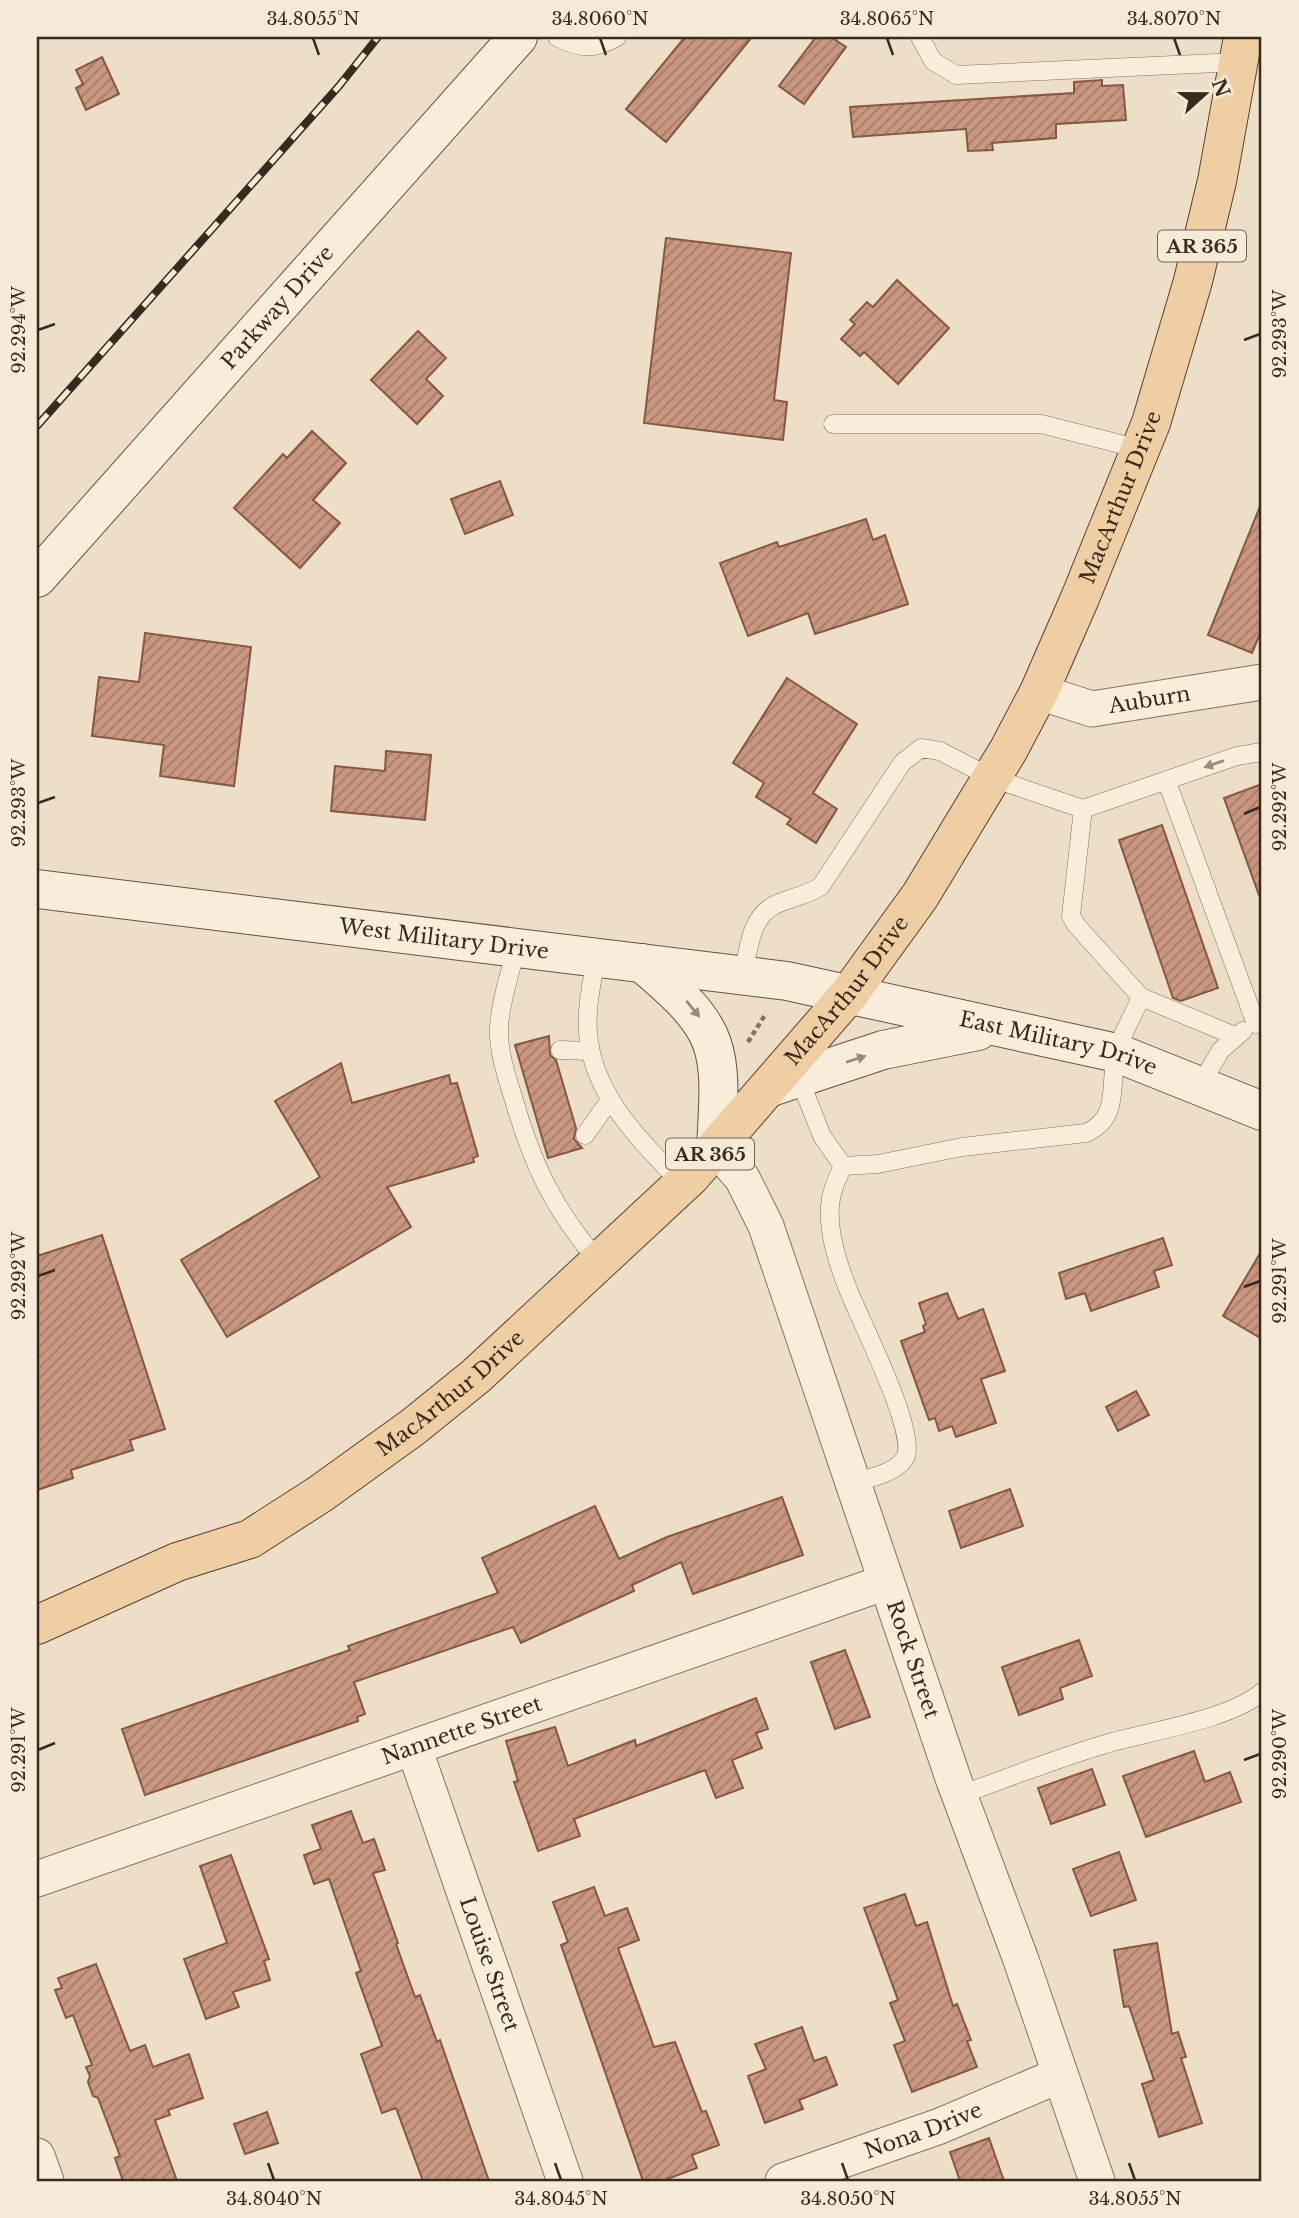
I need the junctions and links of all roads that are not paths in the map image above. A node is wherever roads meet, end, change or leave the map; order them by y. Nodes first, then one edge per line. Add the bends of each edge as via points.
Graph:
1 (518, 37) edge
2 (557, 37) edge
3 (617, 37) edge
4 (920, 37) edge
5 (1241, 50) edge
6 (833, 424) dead end
7 (1140, 449) junction
8 (37, 578) edge
9 (1262, 682) edge
10 (1039, 692) junction
11 (1262, 752) edge
12 (992, 778) junction
13 (1167, 782) junction
14 (1083, 809) junction
15 (37, 889) edge
16 (516, 949) junction
17 (596, 958) junction
18 (642, 963) junction
19 (743, 975) junction
20 (849, 994) junction
21 (1141, 996) junction
22 (1259, 1023) edge
23 (993, 1028) junction
24 (1235, 1036) junction
25 (560, 1050) dead end
26 (590, 1051) junction
27 (1116, 1053) junction
28 (784, 1083) junction
29 (1199, 1087) junction
30 (610, 1100) junction
31 (1262, 1111) edge
32 (585, 1135) dead end
33 (716, 1148) junction
34 (843, 1166) junction
35 (682, 1184) junction
36 (599, 1262) junction
37 (854, 1483) junction
38 (886, 1583) junction
39 (37, 1625) edge
40 (1262, 1692) edge
41 (414, 1748) junction
42 (960, 1795) junction
43 (37, 1880) edge
44 (1060, 2075) junction
45 (37, 2155) edge
46 (46, 2181) edge
47 (565, 2181) edge
48 (783, 2181) edge
49 (1097, 2181) edge

1 - 8 street, Parkway Drive
2 - 3 lane via 592,48
4 - 5 lane via 933,61 956,75
5 - 7 main road, MacArthur Drive / AR 365 via 1193,281
6 - 7 lane via 1041,424
7 - 10 main road, MacArthur Drive / AR 365
9 - 10 street, Auburn via 1100,709 1074,706
10 - 12 main road, MacArthur Drive / AR 365
11 -> 13 lane via 1237,756
12 - 14 lane
12 - 19 lane via 927,747 908,756 826,881 812,893 778,903 762,914
12 - 20 main road, MacArthur Drive / AR 365 via 920,896
13 - 14 lane
13 - 22 lane
14 - 21 lane via 1071,916
15 - 16 street, West Military Drive
16 - 17 street, West Military Drive
16 - 36 lane via 499,1031 509,1084 544,1184 558,1210
17 - 18 street, West Military Drive
17 - 26 lane via 587,1030
18 - 19 street, West Military Drive
18 -> 33 street via 687,1001 709,1032 718,1065
19 - 20 street, West Military Drive
20 - 23 street, East Military Drive
20 - 28 main road, MacArthur Drive / AR 365
21 - 24 lane
21 - 27 lane
22 - 24 lane
23 - 27 street, East Military Drive
28 -> 23 street via 883,1050
24 - 29 lane
25 - 26 lane
26 - 30 lane
27 - 29 street, East Military Drive
27 - 34 lane via 1114,1096 1108,1115 1086,1133
28 - 33 main road, MacArthur Drive / AR 365
28 - 34 lane
29 - 31 street, East Military Drive
30 - 32 lane
30 - 35 lane
33 - 35 main road, MacArthur Drive / AR 365
33 - 37 street, Rock Street via 742,1178 765,1226
34 - 37 lane via 832,1190 834,1244 845,1282 903,1419 909,1447 895,1467
35 - 36 main road, MacArthur Drive / AR 365
36 - 39 main road, MacArthur Drive / AR 365 via 476,1376 413,1427 250,1539 177,1562
37 - 38 street, Rock Street
38 - 41 street, Nannette Street
38 - 42 street, Rock Street
40 - 42 lane via 1227,1711 1103,1745
41 - 43 street, Nannette Street
41 - 47 street, Louise Street
42 - 44 street, Rock Street
44 - 48 street, Nona Drive via 940,2126
44 - 49 street, Rock Street
45 - 46 street

